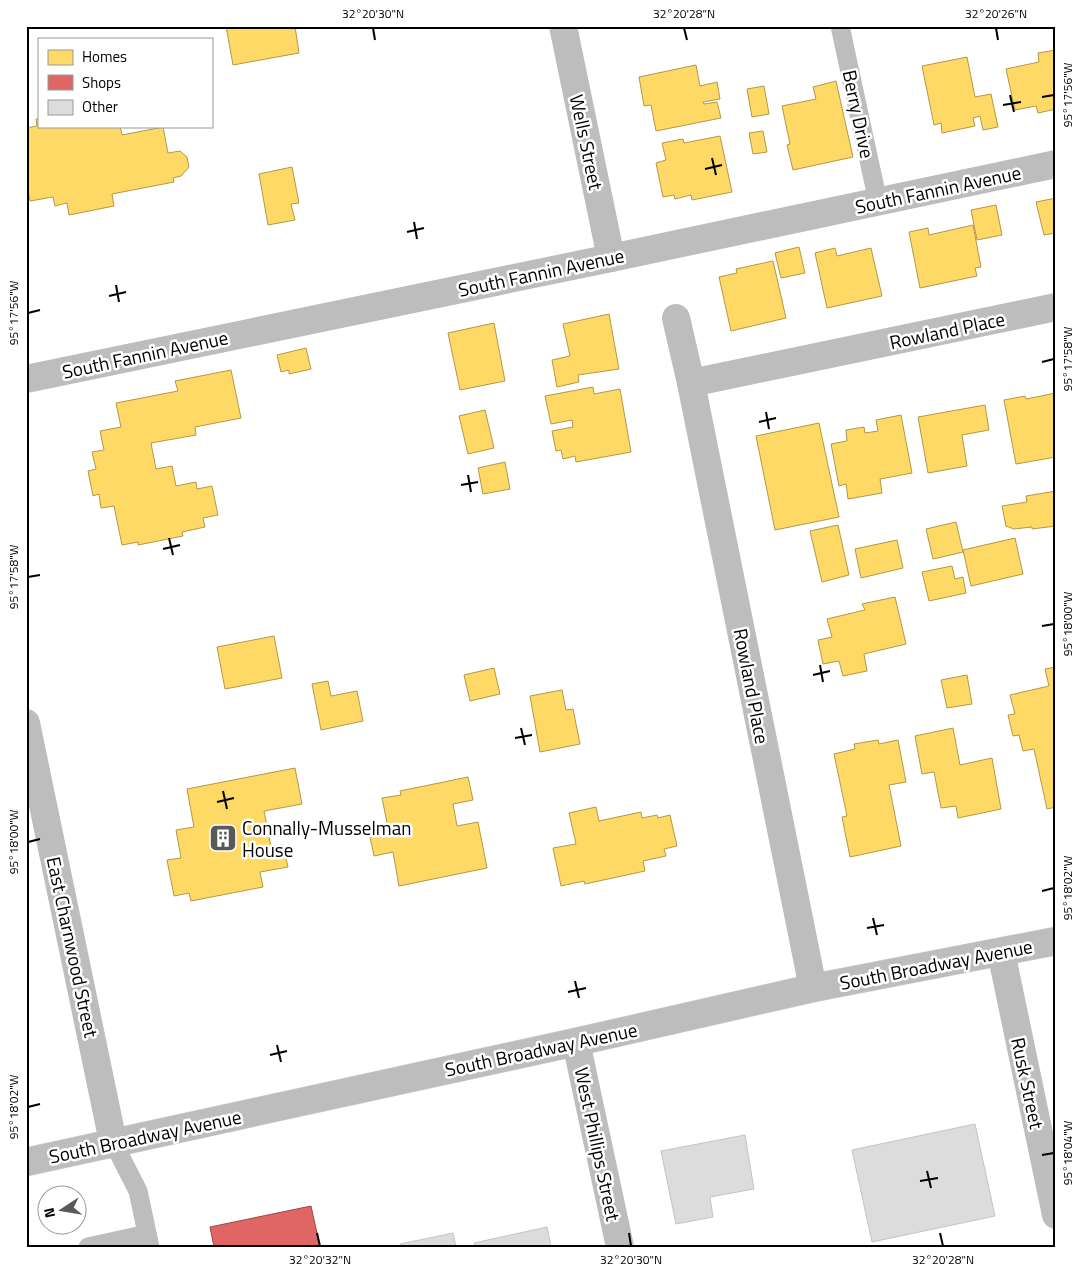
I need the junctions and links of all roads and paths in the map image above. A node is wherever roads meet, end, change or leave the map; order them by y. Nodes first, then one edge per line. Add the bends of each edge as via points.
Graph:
1 (563, 26) edge
2 (840, 26) edge
3 (1056, 164) edge
4 (878, 202) junction
5 (612, 258) junction
6 (1056, 307) edge
7 (676, 318) dead end
8 (26, 379) edge
9 (691, 383) junction
10 (26, 723) edge
11 (31, 769) edge
12 (1056, 941) edge
13 (1001, 952) junction
14 (813, 988) junction
15 (576, 1042) junction
16 (113, 1142) junction
17 (26, 1162) edge
18 (1056, 1215) edge
19 (149, 1240) edge
20 (88, 1247) edge
21 (620, 1247) edge

1 - 5 street, Wells Street
2 - 4 lane, Berry Drive
3 - 4 street, South Fannin Avenue
4 - 5 street, South Fannin Avenue
5 - 8 street, South Fannin Avenue
6 - 9 street, Rowland Place
7 - 9 street, Rowland Place
9 - 14 street, Rowland Place
10 - 11 street, East Charnwood Street
11 - 16 street, East Charnwood Street
12 - 13 street, South Broadway Avenue
13 - 14 street, South Broadway Avenue
13 - 18 street, Rusk Street
14 - 15 street, South Broadway Avenue
15 - 16 street, South Broadway Avenue
15 - 21 street, West Phillips Street
16 - 17 street, South Broadway Avenue
16 - 19 lane via 138,1191
19 - 20 lane

